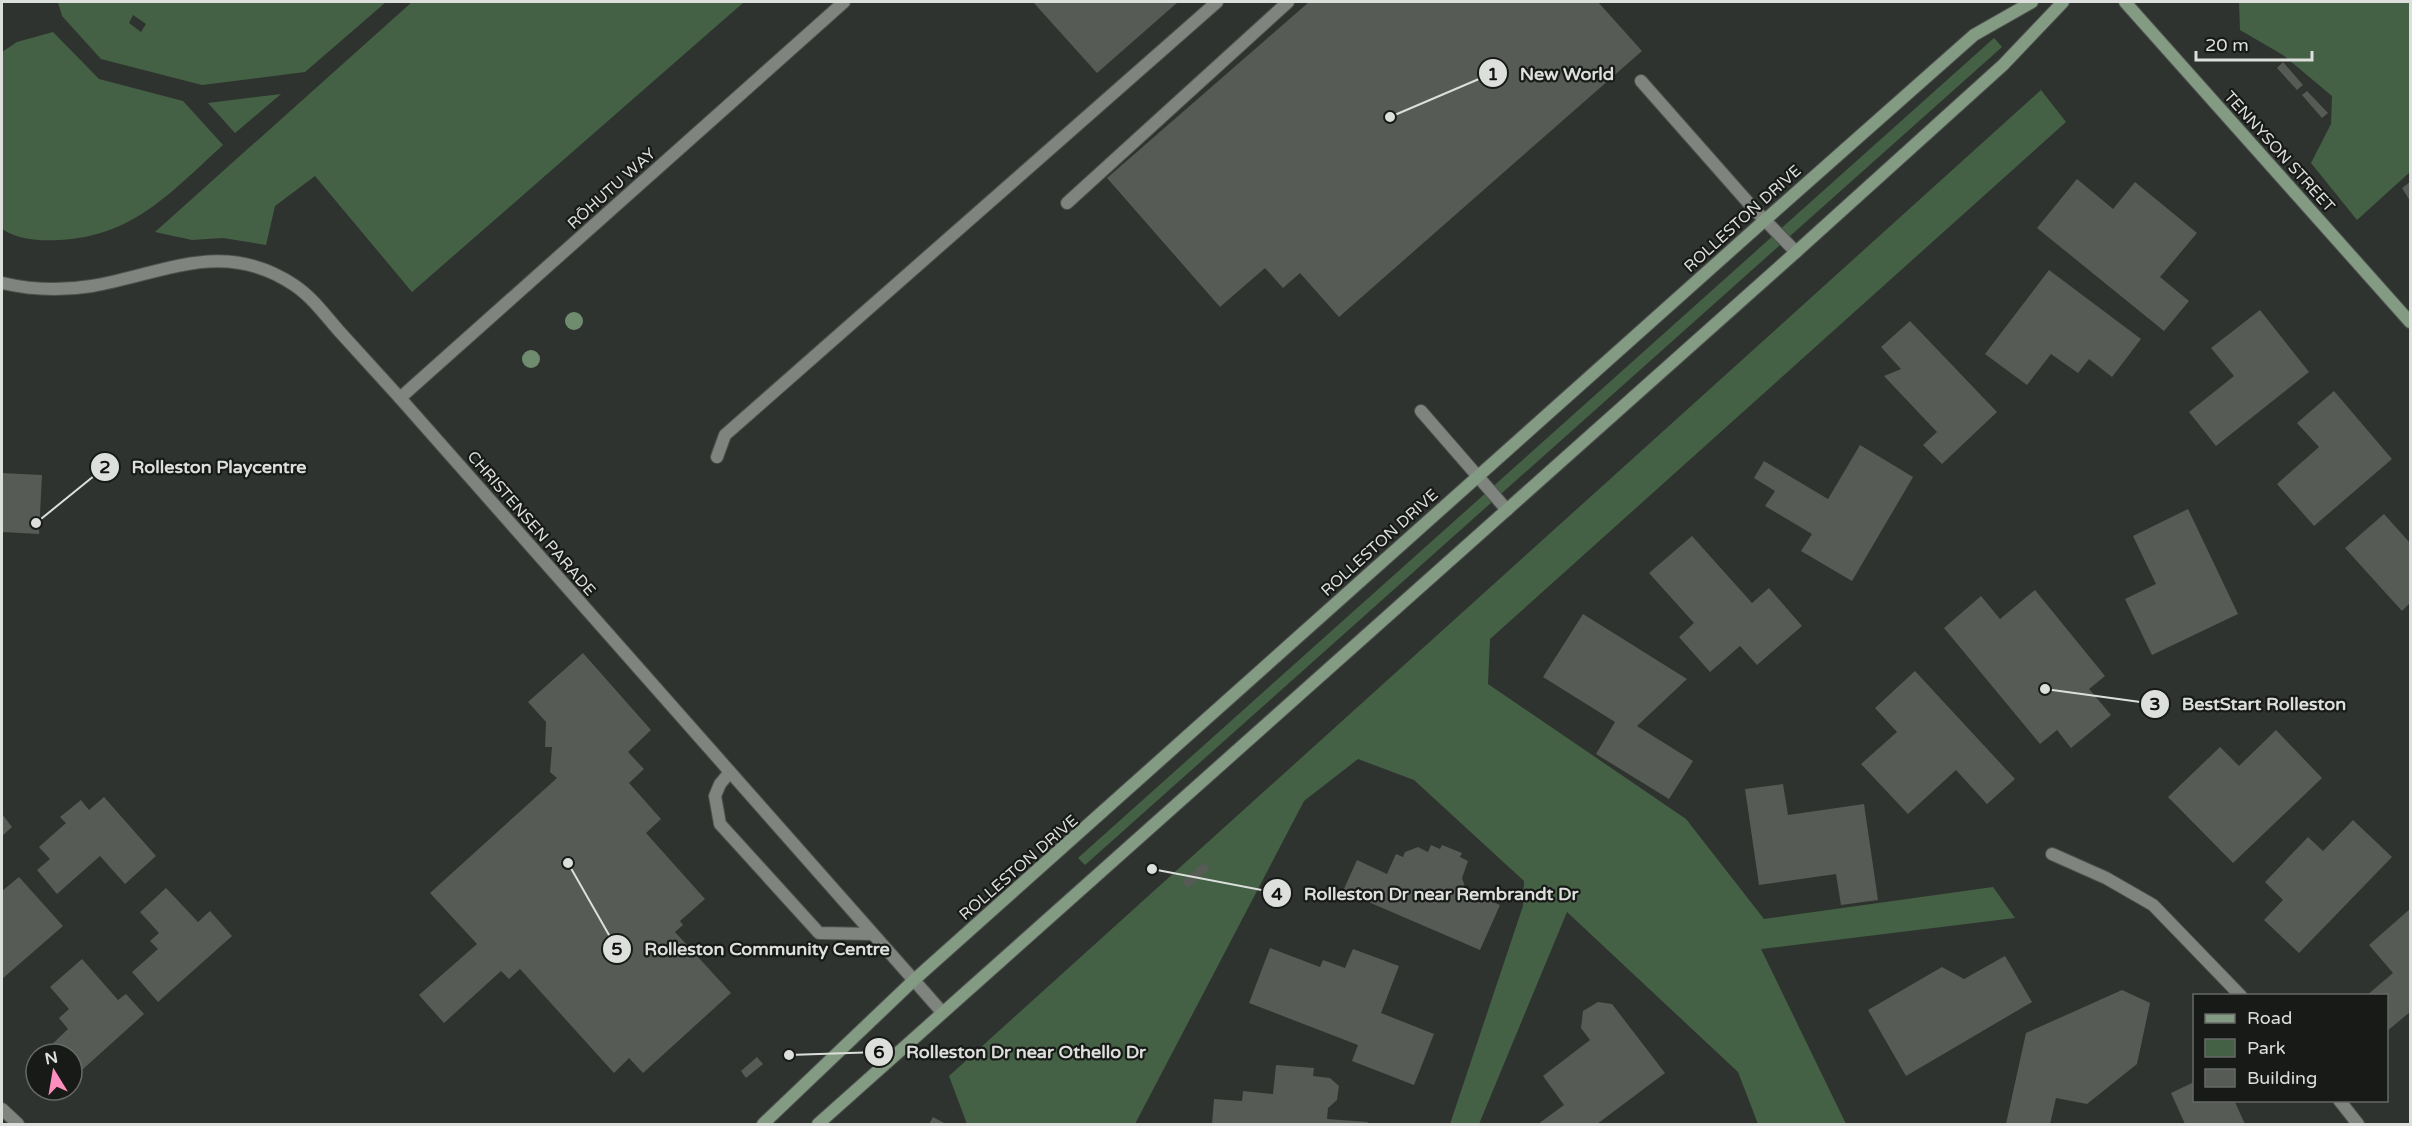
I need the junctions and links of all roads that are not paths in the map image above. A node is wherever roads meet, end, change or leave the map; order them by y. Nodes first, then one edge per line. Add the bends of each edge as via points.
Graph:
1 (844, 2) edge
2 (1216, 2) edge
3 (1288, 2) edge
4 (2032, 2) edge
5 (2063, 2) edge
6 (2124, 2) edge
7 (1641, 81) dead end
8 (1067, 203) dead end
9 (1765, 220) junction
10 (1796, 252) junction
11 (2, 283) edge
12 (2410, 322) edge
13 (400, 398) junction
14 (1420, 411) dead end
15 (717, 457) dead end
16 (1477, 476) junction
17 (1507, 510) junction
18 (730, 772) junction
19 (2052, 854) dead end
20 (873, 933) junction
21 (914, 980) junction
22 (2239, 994) edge
23 (942, 1012) junction
24 (2340, 1102) edge
25 (2, 1109) edge
26 (16, 1123) edge
27 (762, 1125) edge
28 (818, 1125) edge
29 (2358, 1125) edge

1 - 13 street, RŌHUTU WAY
2 - 15 street via 725,435
3 - 8 street
4 - 9 main road, ROLLESTON DRIVE via 1974,35
5 - 10 main road via 2003,65
6 - 12 main road, TENNYSON STREET
7 - 9 street
9 - 10 street
9 - 16 main road, ROLLESTON DRIVE
10 - 17 main road
11 - 13 street, CHRISTENSEN PARADE via 49,290 92,286 206,260 246,264 294,285
13 - 18 street, CHRISTENSEN PARADE
14 - 16 street
16 - 17 street
16 - 21 main road, ROLLESTON DRIVE
17 - 23 main road
18 - 20 street, CHRISTENSEN PARADE
18 - 20 street via 715,796 720,824 819,933
19 - 22 street via 2153,905
20 - 21 street, CHRISTENSEN PARADE
21 - 23 street, CHRISTENSEN PARADE
21 - 27 main road, ROLLESTON DRIVE
23 - 28 main road
24 - 29 street
25 - 26 street

